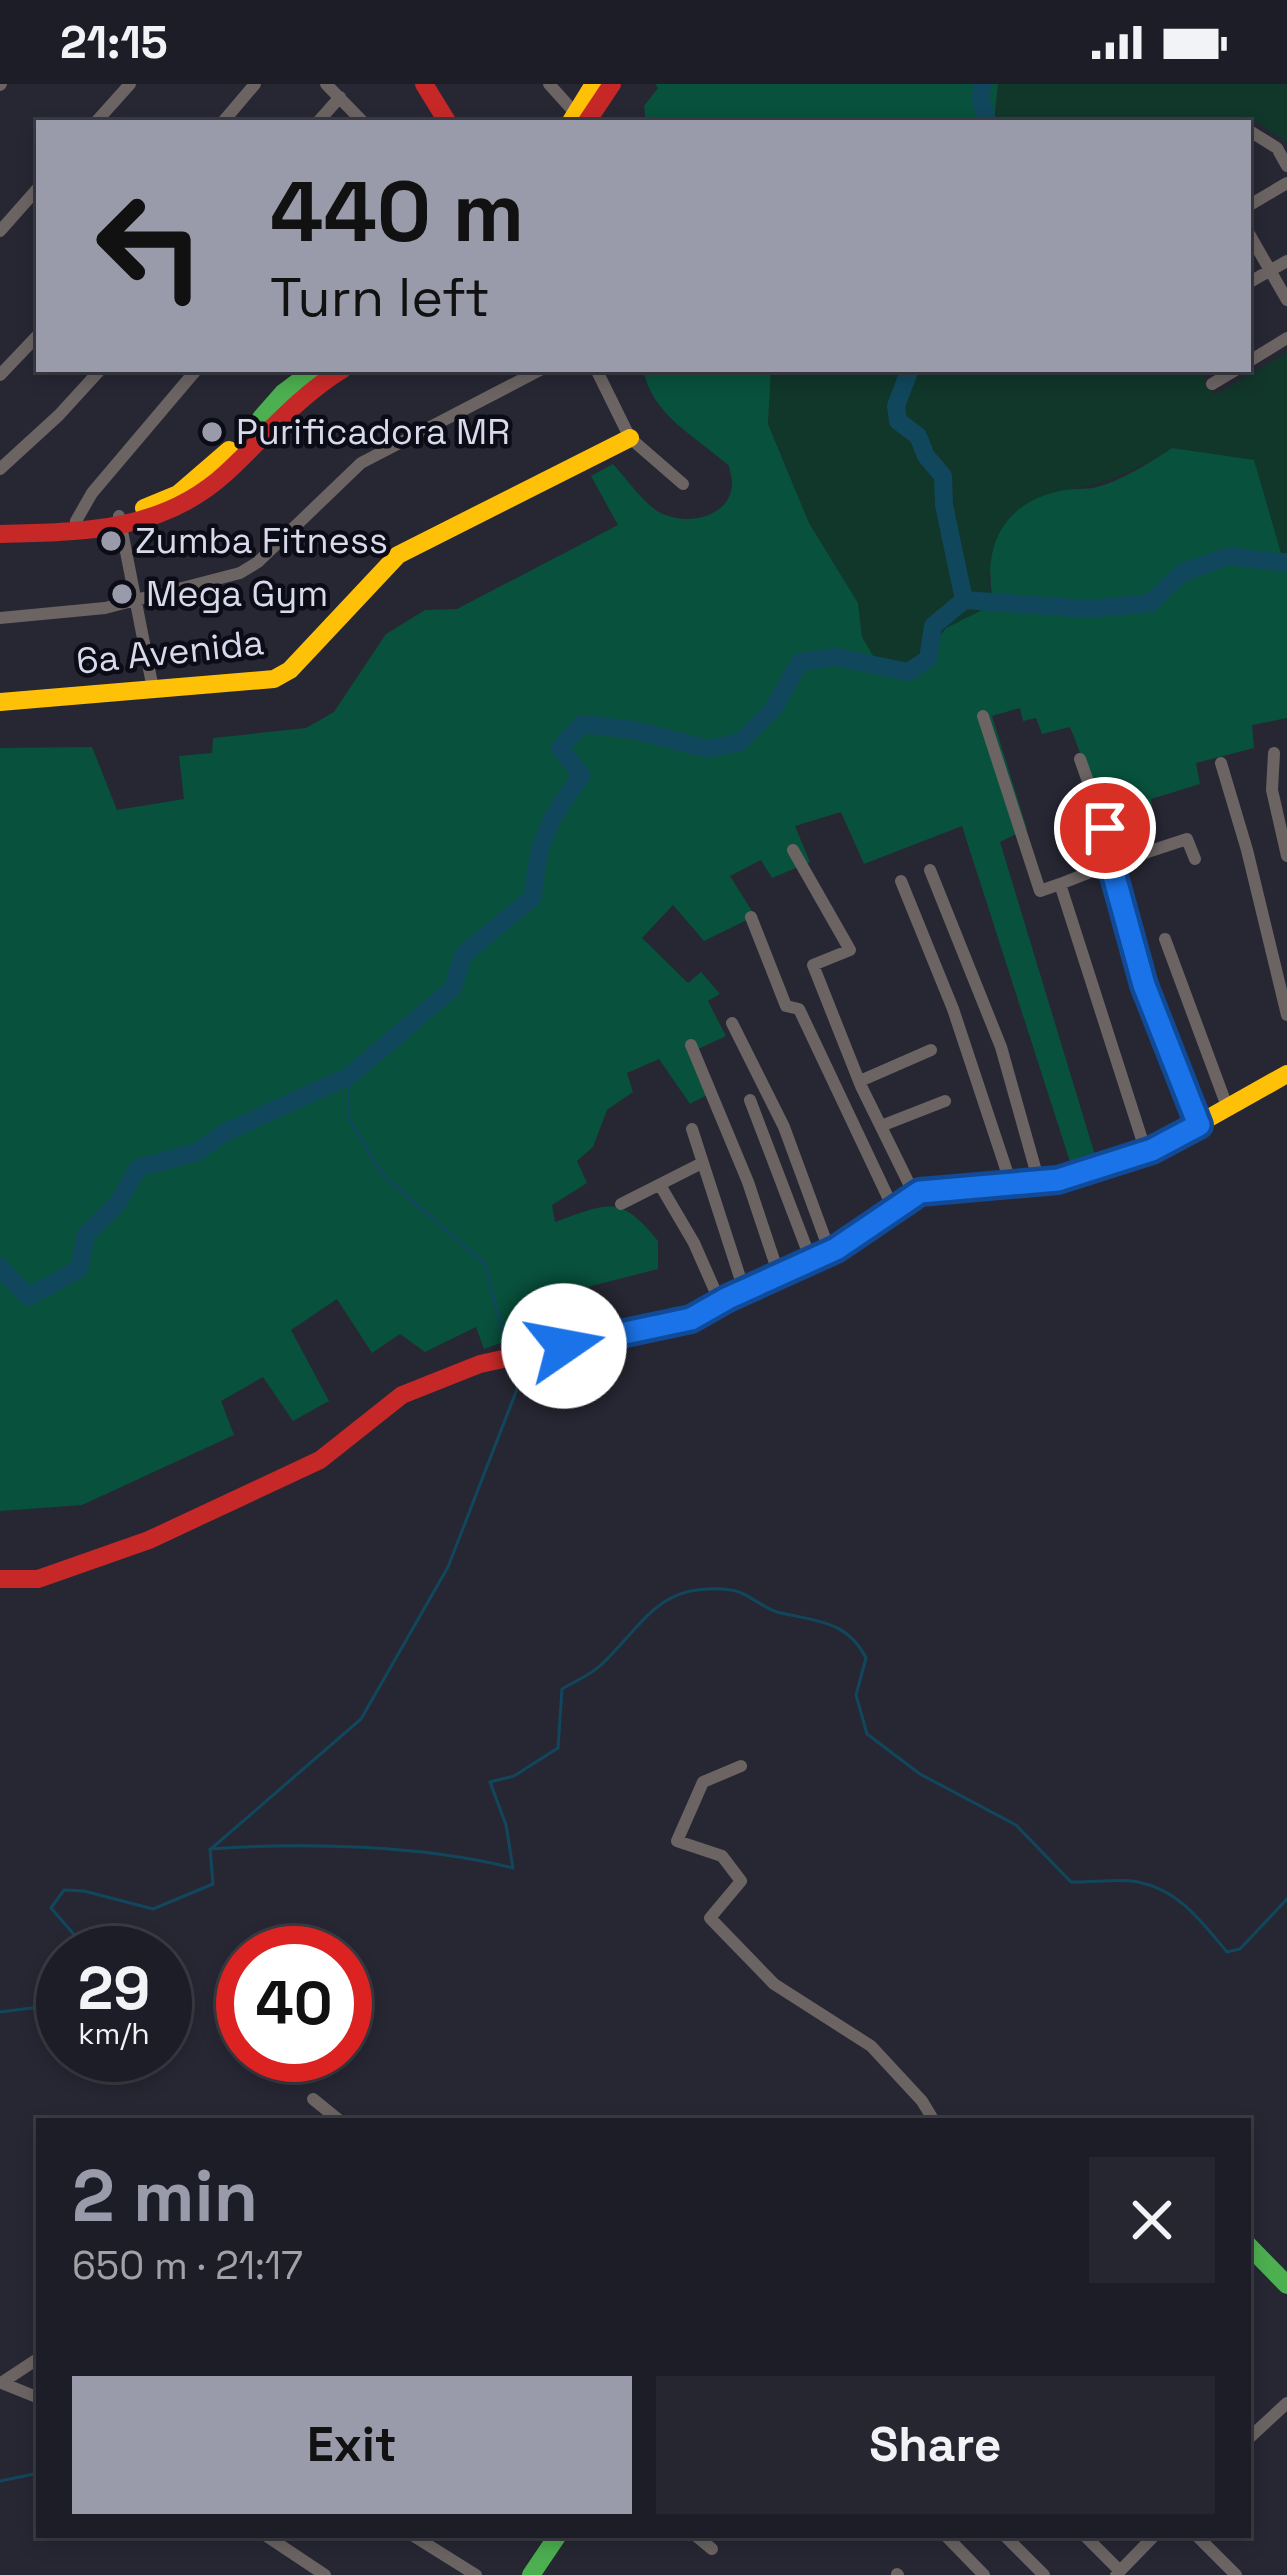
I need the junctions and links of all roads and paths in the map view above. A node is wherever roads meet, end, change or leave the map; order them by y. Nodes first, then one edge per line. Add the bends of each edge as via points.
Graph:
1 (130, 84) edge
2 (255, 84) edge
3 (326, 84) edge
4 (424, 84) edge
5 (549, 84) edge
6 (597, 84) edge
7 (612, 84) edge
8 (340, 97) junction
9 (98, 120) edge
10 (225, 120) edge
11 (319, 120) edge
12 (361, 120) edge
13 (446, 120) edge
14 (578, 120) edge
15 (579, 120) edge
16 (580, 120) edge
17 (1251, 132) edge
18 (1287, 166) edge
19 (1287, 183) edge
20 (36, 190) edge
21 (1251, 204) edge
22 (0, 231) edge
23 (1251, 237) edge
24 (1287, 261) edge
25 (1270, 271) junction
26 (1251, 282) edge
27 (1287, 301) edge
28 (36, 337) edge
29 (1287, 338) edge
30 (1251, 360) edge
31 (98, 372) edge
32 (194, 372) edge
33 (311, 372) edge
34 (338, 372) edge
35 (536, 372) edge
36 (597, 372) edge
37 (1232, 372) edge
38 (1, 374) edge
39 (1212, 384) dead end
40 (630, 438) junction
41 (0, 469) edge
42 (683, 484) dead end
43 (76, 521) junction
44 (120, 522) junction
45 (0, 523) edge
46 (0, 534) edge
47 (136, 602) junction
48 (0, 618) edge
49 (153, 689) junction
50 (0, 702) edge
51 (982, 716) dead end
52 (1274, 753) dead end
53 (1080, 759) dead end
54 (1221, 764) dead end
55 (793, 850) dead end
56 (1287, 856) edge
57 (1195, 859) dead end
58 (1114, 864) junction
59 (930, 870) dead end
60 (901, 881) dead end
61 (1060, 884) junction
62 (751, 917) dead end
63 (1165, 939) dead end
64 (1287, 1015) edge
65 (732, 1023) dead end
66 (691, 1045) dead end
67 (931, 1050) dead end
68 (1287, 1075) edge
69 (860, 1081) junction
70 (750, 1100) dead end
71 (945, 1101) dead end
72 (1228, 1109) junction
73 (1199, 1125) junction
74 (881, 1126) junction
75 (692, 1129) dead end
76 (1146, 1152) junction
77 (703, 1163) junction
78 (1040, 1182) junction
79 (660, 1184) junction
80 (1012, 1184) junction
81 (915, 1196) junction
82 (621, 1204) dead end
83 (894, 1210) junction
84 (820, 1256) junction
85 (779, 1275) junction
86 (744, 1290) junction
87 (720, 1302) junction
88 (0, 1580) edge
89 (742, 1766) dead end
90 (313, 2099) dead end
91 (336, 2118) edge
92 (932, 2118) edge
93 (1251, 2248) edge
94 (1287, 2285) edge
95 (36, 2360) edge
96 (1, 2383) edge
97 (36, 2397) edge
98 (1287, 2403) edge
99 (1251, 2436) edge
100 (270, 2538) edge
101 (417, 2538) edge
102 (556, 2538) edge
103 (698, 2538) edge
104 (948, 2538) edge
105 (1007, 2538) edge
106 (1087, 2538) edge
107 (1152, 2538) edge
108 (1199, 2538) edge
109 (712, 2549) dead end
110 (1121, 2570) edge
111 (326, 2575) edge
112 (476, 2575) edge
113 (530, 2575) edge
114 (984, 2575) edge
115 (1043, 2575) edge
116 (1138, 2575) edge
117 (1236, 2575) edge

1 - 9 street
2 - 10 street
3 - 8 street
4 - 13 street
5 - 14 street
6 - 15 street
7 - 16 street
8 - 11 street
8 - 12 street
17 - 18 street via 1277,148
19 - 21 street
20 - 22 street
23 - 25 street
24 - 25 street
25 - 26 street
25 - 27 street
28 - 38 street
29 - 30 street
31 - 41 street
32 - 43 street
33 - 44 street via 197,480
34 - 44 street via 307,389 207,490 178,508
35 - 47 street via 361,463 240,573
36 - 40 street
37 - 39 street
40 - 42 street
40 - 49 street, 6a Avenida via 398,555 274,679
43 - 44 street
43 - 45 street
44 - 46 street
44 - 47 street
47 - 48 street
47 - 49 street
49 - 50 street, 6a Avenida
51 - 61 street via 1040,891
52 - 56 street via 1272,790
53 - 58 street
54 - 64 street
55 - 69 street via 850,950 813,965
57 - 58 street via 1187,839
58 - 61 street
58 - 73 street via 1144,985
59 - 78 street via 1001,1047
60 - 80 street
61 - 76 street
62 - 83 street via 786,1006 799,1009
63 - 72 street
65 - 84 street via 784,1127
66 - 85 street
67 - 69 street
68 - 72 street
69 - 74 street
70 - 84 street
71 - 74 street
72 - 73 street
73 - 76 street
74 - 81 street
75 - 77 street
76 - 78 street
77 - 79 street
77 - 86 street
78 - 80 street
79 - 82 street
79 - 87 street
80 - 81 street
81 - 83 street
83 - 84 street
84 - 85 street
85 - 86 street
86 - 87 street
87 - 88 street via 691,1319 480,1364 402,1395 320,1460 149,1540 38,1580
89 - 92 street via 703,1782 677,1841 722,1856 741,1881 710,1918 774,1984 871,2045
90 - 91 street
93 - 94 street
95 - 96 street
96 - 97 street
98 - 99 street
100 - 111 street
101 - 112 street
102 - 113 street
103 - 109 street
104 - 114 street
105 - 115 street
106 - 110 street
107 - 110 street
108 - 117 street
110 - 116 street

